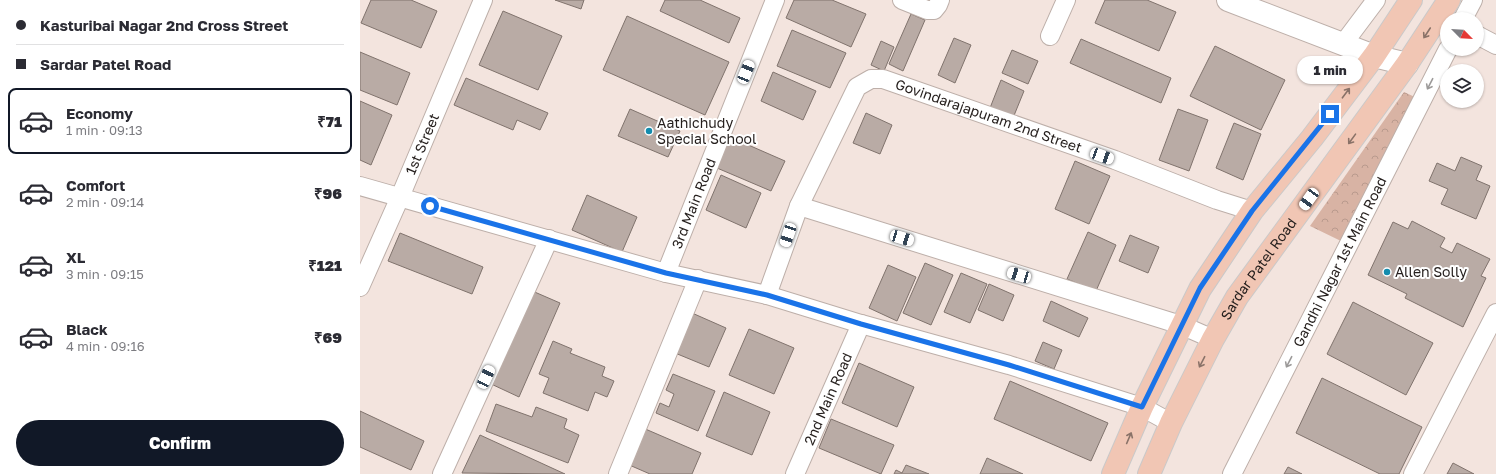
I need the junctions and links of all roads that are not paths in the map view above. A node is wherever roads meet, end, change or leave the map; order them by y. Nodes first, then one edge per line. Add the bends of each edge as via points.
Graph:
1 (483, 0) edge
2 (775, 0) edge
3 (902, 0) edge
4 (940, 0) edge
5 (1066, 0) edge
6 (1228, 0) edge
7 (1376, 0) edge
8 (1411, 0) edge
9 (1449, 0) edge
10 (1473, 0) edge
11 (1467, 12) edge
12 (1050, 36) dead end
13 (1484, 38) edge
14 (1343, 44) junction
15 (1496, 44) edge
16 (1374, 56) junction
17 (1444, 56) edge
18 (1407, 64) junction
19 (360, 186) edge
20 (400, 197) junction
21 (799, 206) junction
22 (1252, 211) junction
23 (549, 240) junction
24 (666, 273) junction
25 (698, 279) junction
26 (360, 287) edge
27 (767, 295) junction
28 (1496, 313) edge
29 (861, 324) junction
30 (1181, 325) junction
31 (1213, 339) junction
32 (1142, 407) junction
33 (1171, 422) junction
34 (442, 474) edge
35 (618, 474) edge
36 (795, 474) edge
37 (1113, 474) edge
38 (1149, 474) edge
39 (1232, 474) edge
40 (1414, 474) edge

1 - 20 street, 1st Street
2 - 24 street, 3rd Main Road
3 - 4 street via 927,10 934,10
5 - 12 street
6 - 14 street
7 - 14 street
8 - 16 main road
9 -> 18 main road, Sardar Patel Road
10 - 11 street
13 - 15 street
14 - 16 street
16 - 18 street
22 -> 16 main road
17 -> 39 street, Gandhi Nagar 1st Main Road
18 -> 31 main road, Sardar Patel Road via 1237,297
19 - 20 street
20 - 23 street
20 - 26 street, 1st Street
21 - 22 street, Govindarajapuram 2nd Street via 857,87 871,79 883,79
21 - 27 street
21 - 30 street
22 - 30 main road via 1200,288
23 - 24 street
23 - 34 street
24 - 25 street
25 - 27 street
25 - 35 street
27 - 29 street
28 - 40 street
29 - 32 street via 1009,365
29 - 36 street, 2nd Main Road
30 - 31 street
30 - 32 main road
31 -> 33 main road, Sardar Patel Road
32 - 33 street
37 -> 32 main road
33 - 38 main road, Sardar Patel Road

